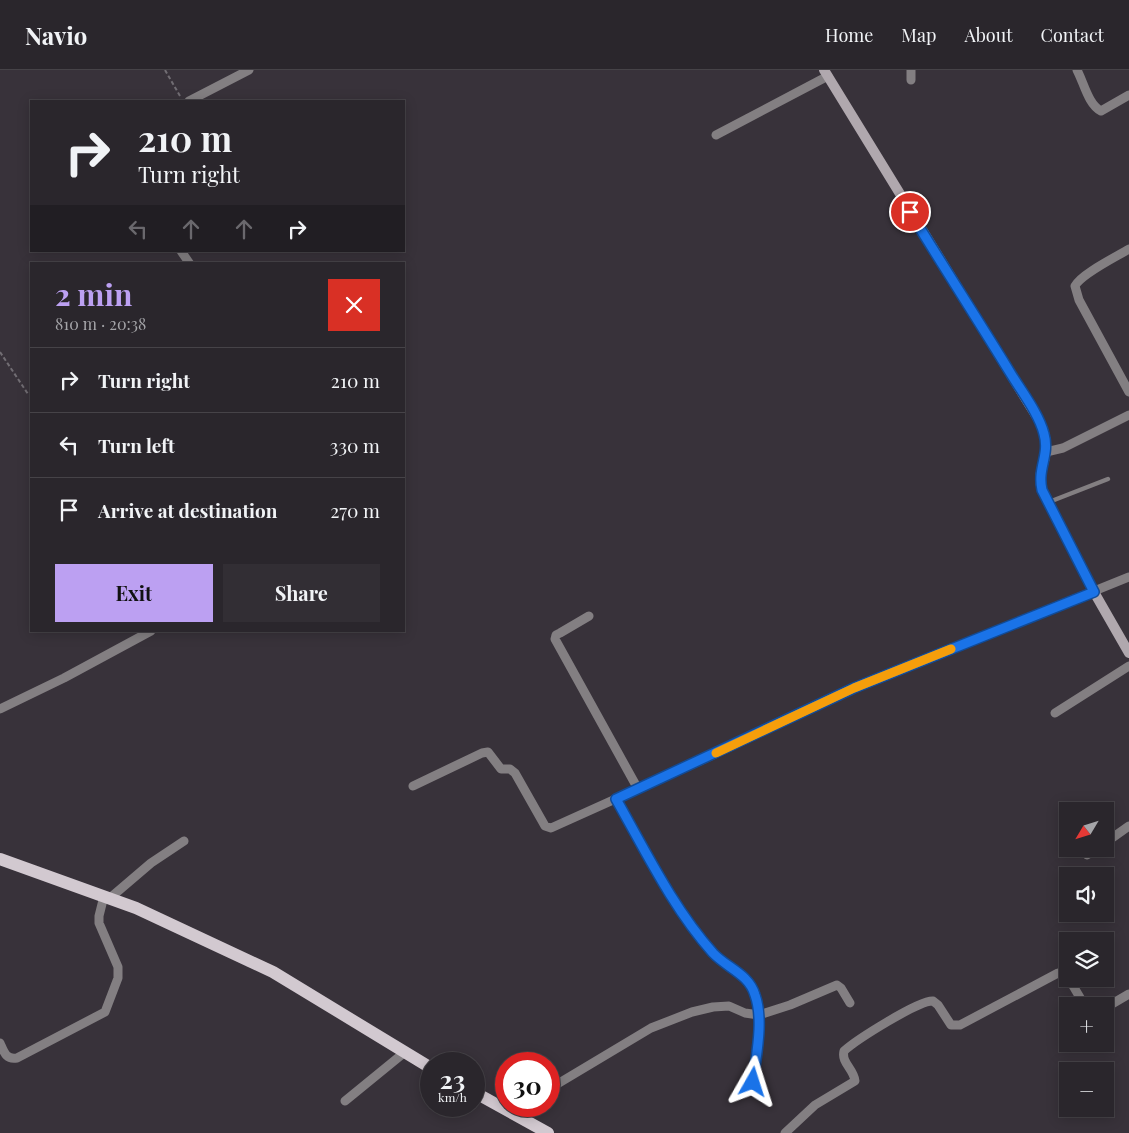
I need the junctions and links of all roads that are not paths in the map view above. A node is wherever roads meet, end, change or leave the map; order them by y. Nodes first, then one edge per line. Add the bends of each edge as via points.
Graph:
1 (249, 70) edge
2 (911, 70) edge
3 (1077, 70) edge
4 (826, 73) edge
5 (911, 80) dead end
6 (1129, 95) edge
7 (191, 100) edge
8 (716, 135) dead end
9 (1129, 249) edge
10 (1129, 392) edge
11 (1129, 415) edge
12 (1046, 452) junction
13 (1108, 479) dead end
14 (1048, 502) junction
15 (1129, 577) edge
16 (1094, 592) junction
17 (589, 616) dead end
18 (149, 632) edge
19 (1129, 654) edge
20 (1129, 666) edge
21 (0, 709) edge
22 (1055, 713) dead end
23 (413, 786) dead end
24 (638, 789) junction
25 (616, 799) junction
26 (1129, 826) edge
27 (1114, 837) edge
28 (184, 841) dead end
29 (0, 859) edge
30 (107, 897) junction
31 (1059, 973) edge
32 (1129, 994) edge
33 (850, 1003) dead end
34 (1114, 1003) edge
35 (759, 1016) junction
36 (0, 1043) edge
37 (405, 1052) junction
38 (420, 1061) edge
39 (560, 1082) edge
40 (753, 1082) dead end
41 (345, 1101) dead end
42 (529, 1117) edge
43 (548, 1133) edge
44 (785, 1133) edge

1 - 7 street
2 - 5 street
3 - 6 street via 1091,102 1101,111
4 - 8 street
4 - 12 street via 1040,422
9 - 10 street via 1086,275 1075,286 1079,300
11 - 12 street via 1064,448
12 - 14 street via 1039,479
13 - 14 lane
14 - 16 street
15 - 16 street
16 - 19 street
16 - 24 street via 854,688
17 - 24 street via 556,635 555,639
18 - 21 street
20 - 22 street
23 - 25 street via 486,751 501,770 510,769 515,773 548,828
24 - 25 street
25 - 35 street via 685,917 717,957 748,980 756,995
26 - 27 street
28 - 30 street
29 - 30 main road
30 - 36 street via 99,923 118,967 118,978 105,1012 17,1058 7,1057
30 - 37 main road via 273,972
31 - 44 street via 960,1026 952,1024 934,1001 908,1010 844,1051 843,1059 855,1081 815,1106
32 - 34 street
33 - 35 street via 837,984
35 - 39 street via 729,1006 692,1012 652,1028
35 - 40 street
37 - 38 main road
37 - 41 street
42 - 43 main road

